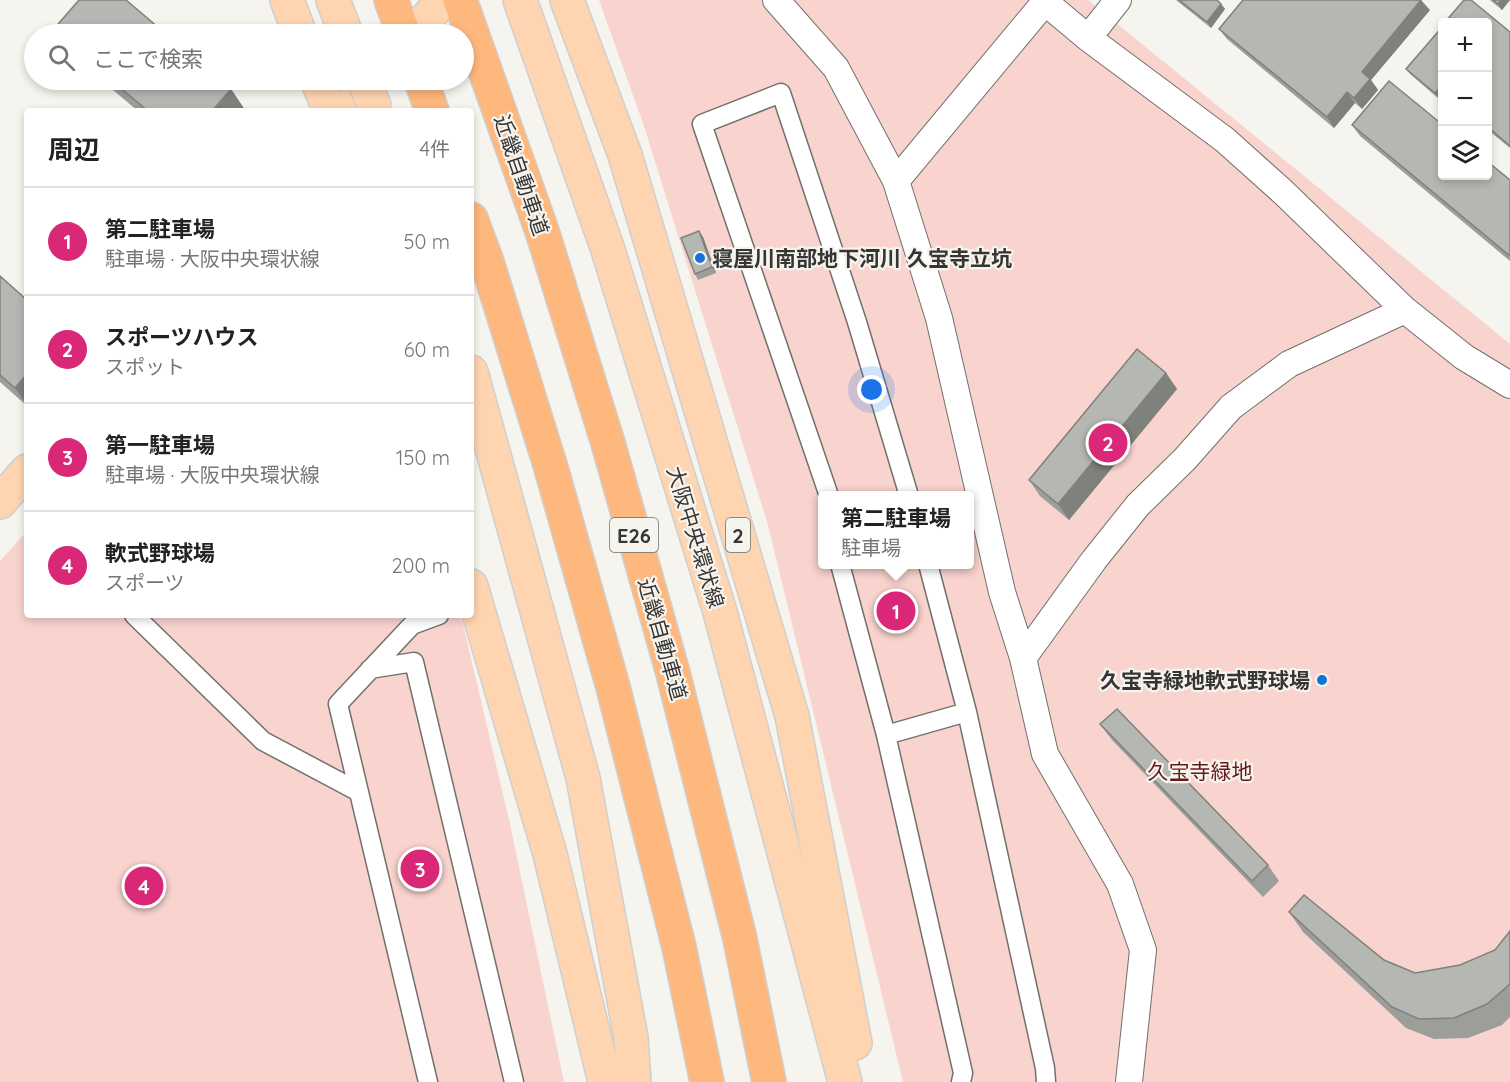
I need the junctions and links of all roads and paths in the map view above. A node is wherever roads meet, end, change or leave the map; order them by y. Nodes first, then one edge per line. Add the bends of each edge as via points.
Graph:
1 (286, 0) edge
2 (333, 0) edge
3 (391, 0) edge
4 (443, 0) edge
5 (460, 0) edge
6 (520, 0) edge
7 (567, 0) edge
8 (776, 0) edge
9 (1112, 8) edge
10 (296, 24) edge
11 (342, 24) edge
12 (400, 24) edge
13 (422, 24) edge
14 (469, 24) edge
15 (1088, 38) junction
16 (474, 39) edge
17 (321, 90) edge
18 (364, 90) edge
19 (368, 90) edge
20 (425, 90) edge
21 (329, 108) edge
22 (348, 108) edge
23 (375, 108) edge
24 (431, 108) edge
25 (896, 181) junction
26 (474, 227) edge
27 (1405, 310) junction
28 (474, 382) edge
29 (1510, 385) edge
30 (24, 474) edge
31 (828, 491) edge
32 (908, 491) edge
33 (0, 501) edge
34 (841, 569) edge
35 (929, 569) edge
36 (474, 604) edge
37 (137, 618) edge
38 (412, 620) edge
39 (1023, 658) junction
40 (370, 669) junction
41 (967, 712) junction
42 (886, 735) junction
43 (359, 792) junction
44 (428, 1082) edge
45 (514, 1082) edge
46 (605, 1082) edge
47 (634, 1082) edge
48 (707, 1082) edge
49 (769, 1082) edge
50 (845, 1082) edge
51 (863, 1082) edge
52 (961, 1082) edge
53 (1046, 1082) edge
54 (1129, 1082) edge

1 - 10 main road
2 - 11 main road
3 - 12 highway
4 - 13 main road
5 - 14 highway, 近畿自動車道 / E26
6 - 50 main road, 大阪中央環状線 / 2 via 608,250 720,612
7 - 51 main road, 2 via 626,156 792,716
8 - 25 street via 836,68
9 - 15 street
15 - 25 street via 1045,2
15 - 27 street via 1225,140
16 - 49 highway, 近畿自動車道 / E26 via 543,234 670,661 741,939
17 - 21 main road
18 - 22 main road
19 - 23 main road, bridge
20 - 24 highway
25 - 39 street via 939,318 1002,592
26 - 48 highway via 551,468 610,675 679,947
27 - 29 street via 1464,357
27 - 39 street via 1289,364 1231,406 1138,505
28 - 47 main road via 583,777 631,1038
30 - 33 main road
31 - 32 lane via 702,124 781,93
34 - 42 lane
35 - 41 lane
36 - 46 main road via 550,854
37 - 43 lane via 263,741
38 - 40 lane
39 - 54 street via 1045,754 1120,884 1143,950
40 - 43 lane via 338,704
40 - 45 lane via 414,663
41 - 42 lane
41 - 53 lane
42 - 52 lane via 963,1072
43 - 44 lane

